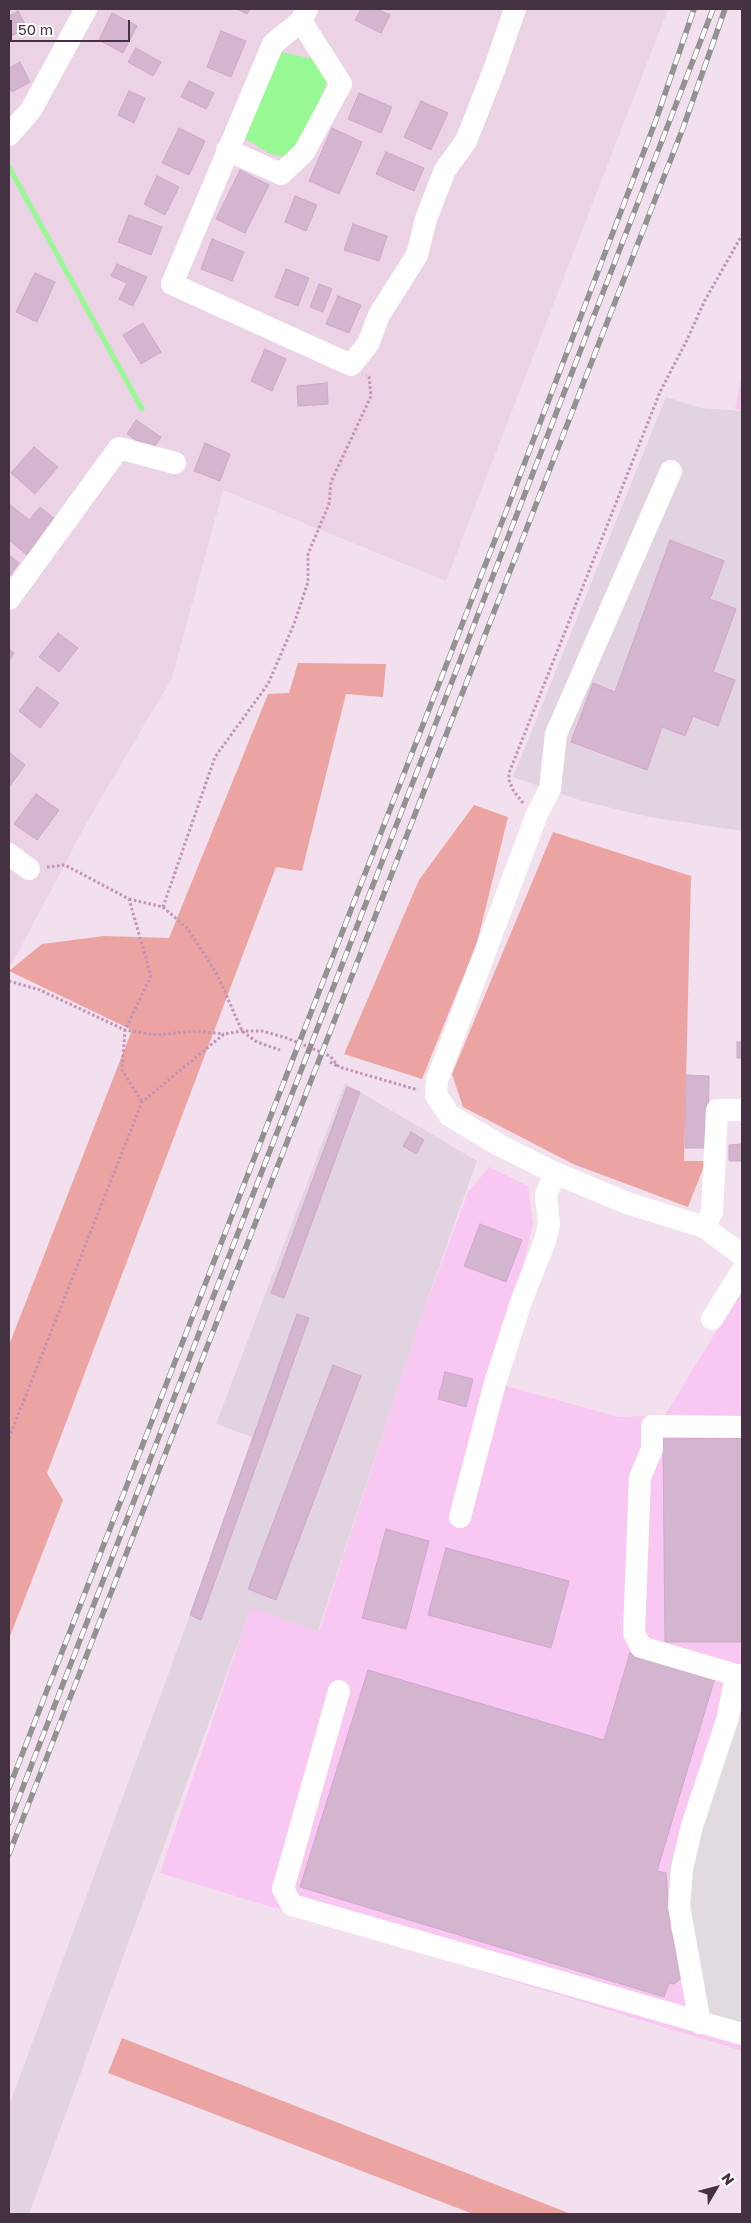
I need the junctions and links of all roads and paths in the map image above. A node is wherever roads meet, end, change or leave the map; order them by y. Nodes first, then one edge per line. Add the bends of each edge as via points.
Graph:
1 (86, 9) edge
2 (515, 9) edge
3 (304, 15) edge
4 (9, 135) edge
5 (227, 150) junction
6 (742, 236) edge
7 (351, 365) junction
8 (174, 463) dead end
9 (670, 471) dead end
10 (9, 599) edge
11 (536, 819) junction
12 (9, 854) edge
13 (29, 869) joint
14 (129, 899) junction
15 (163, 907) junction
16 (9, 981) edge
17 (125, 1030) junction
18 (242, 1031) junction
19 (224, 1034) junction
20 (280, 1050) dead end
21 (330, 1062) dead end
22 (339, 1067) junction
23 (436, 1095) junction
24 (142, 1102) junction
25 (742, 1110) edge
26 (555, 1173) junction
27 (704, 1228) junction
28 (742, 1255) edge
29 (742, 1270) edge
30 (712, 1319) dead end
31 (742, 1427) edge
32 (9, 1438) edge
33 (460, 1517) dead end
34 (739, 1675) edge
35 (340, 1691) dead end
36 (700, 2023) junction
37 (742, 2034) edge

1 - 4 street via 31,110
2 - 7 street via 466,141 446,170 426,219 417,255 379,315 368,344
3 - 5 street via 272,44
3 - 5 street via 340,84 304,152 281,174
5 - 7 street via 172,284
6 - 11 path via 704,302 660,392 508,773 513,790
7 - 15 path via 368,377 371,396 331,482 329,504 308,554 308,582 294,624 268,684 215,757
8 - 10 street via 119,448
9 - 11 street via 556,734 550,789
11 - 23 street via 437,1080
12 - 13 street
13 - 14 path via 65,865
14 - 15 path
14 - 17 path via 151,976
15 - 18 path via 188,929 218,974
16 - 17 path via 40,990
17 - 19 path via 156,1035 196,1030
17 - 24 path via 122,1070
18 - 19 path
18 - 20 path via 257,1042
18 - 22 path via 262,1031 287,1038 330,1056
19 - 24 path
21 - 22 path
22 - 23 path
23 - 26 street via 449,1115
24 - 32 path
25 - 27 street via 717,1110 712,1212
26 - 27 street via 627,1203
26 - 33 street via 546,1195 549,1224 545,1241 495,1383
27 - 28 street
29 - 30 street
31 - 34 street via 652,1426 652,1449 640,1478 634,1633 641,1647
34 - 36 street via 692,1826 682,1869 679,1906
35 - 36 street via 283,1889 292,1905
36 - 37 street

